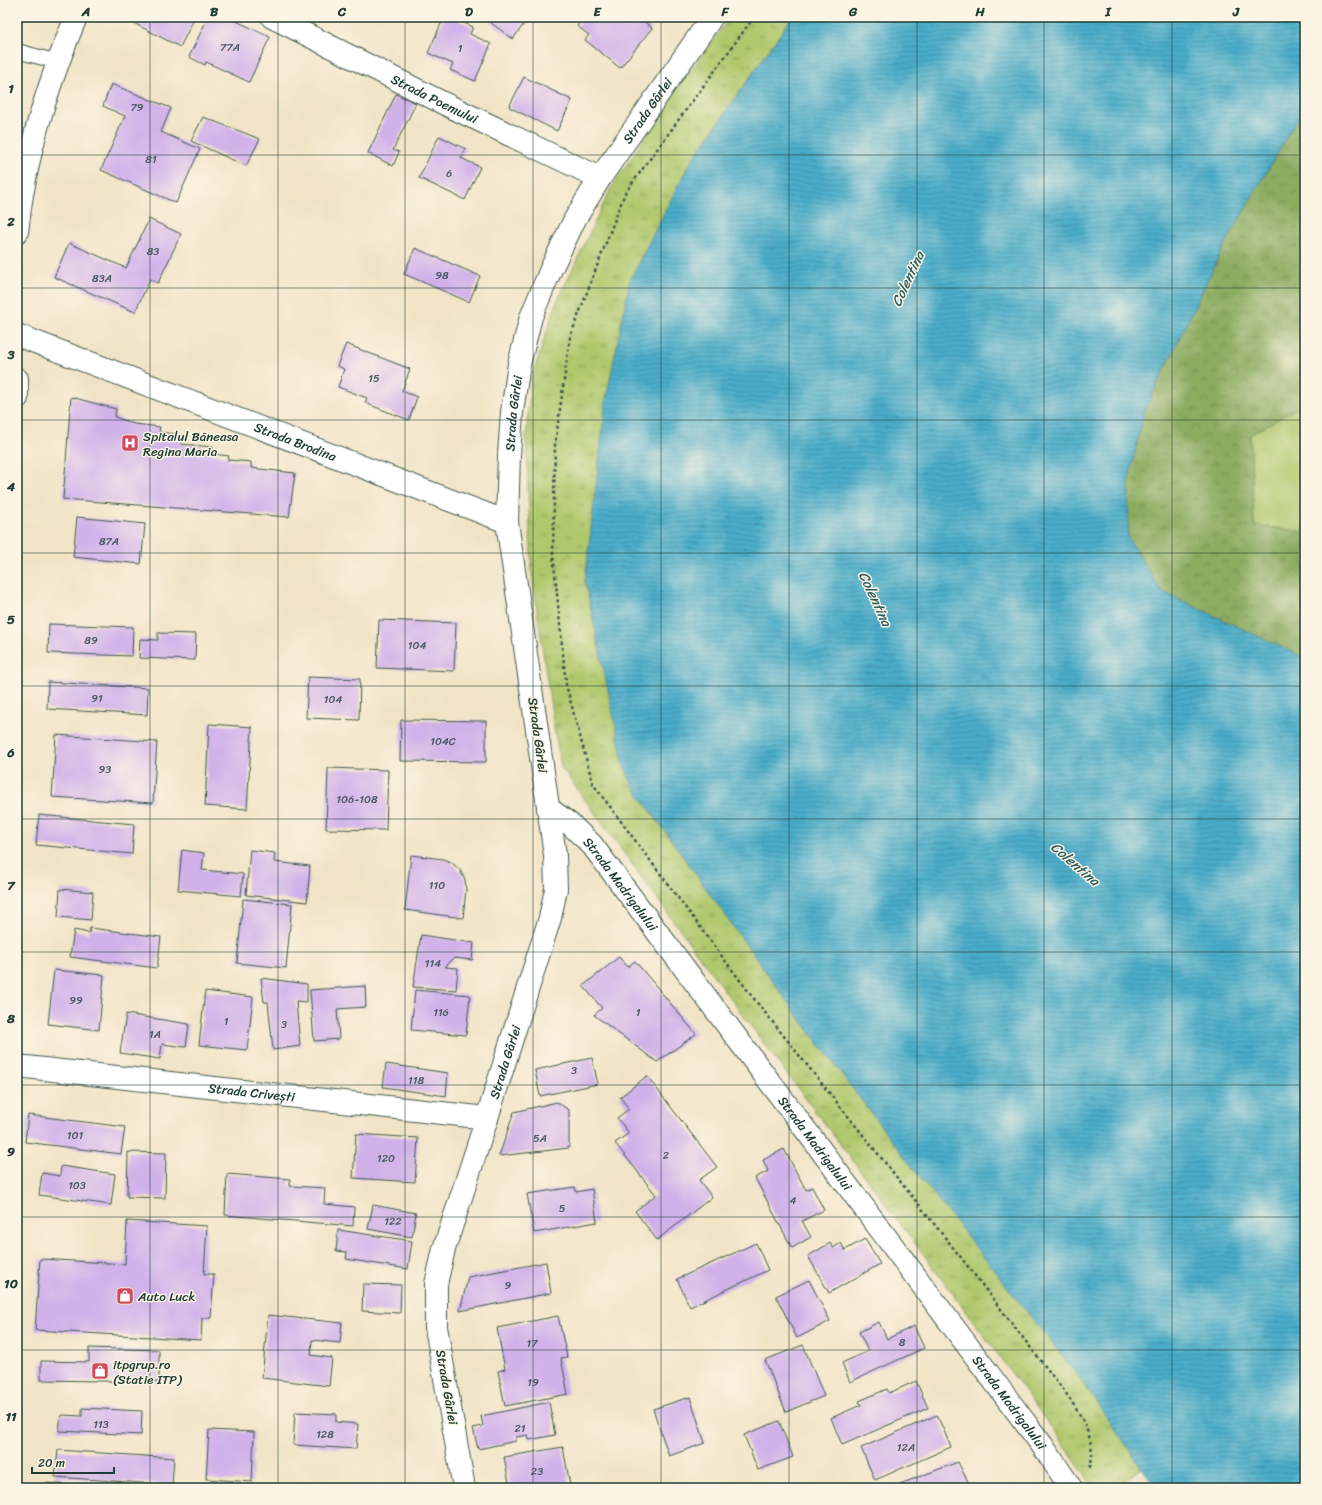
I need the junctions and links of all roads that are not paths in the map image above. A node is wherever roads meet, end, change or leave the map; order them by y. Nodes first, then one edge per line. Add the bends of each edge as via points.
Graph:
1 (76, 17) edge
2 (272, 17) edge
3 (712, 17) edge
4 (17, 51) edge
5 (58, 62) junction
6 (600, 178) junction
7 (20, 189) edge
8 (17, 232) edge
9 (17, 335) edge
10 (17, 379) edge
11 (17, 398) edge
12 (507, 522) junction
13 (548, 808) junction
14 (17, 1066) edge
15 (487, 1118) junction
16 (1079, 1482) edge
17 (464, 1488) edge

1 - 5 street
2 - 6 street, Strada Poemului via 444,104
3 - 6 street, Strada Gârlei
4 - 5 lane
5 - 7 street
6 - 12 street, Strada Gârlei via 575,219 531,317 519,364 513,404
7 - 8 street
9 - 12 street, Strada Brodina
10 - 11 street
12 - 13 street, Strada Gârlei
13 - 15 street, Strada Gârlei via 555,855 556,889 550,918
13 - 16 street, Strada Madrigalului via 592,845 1042,1445
14 - 15 street, Strada Crivești
15 - 17 street, Strada Gârlei via 444,1248 436,1284 436,1327

